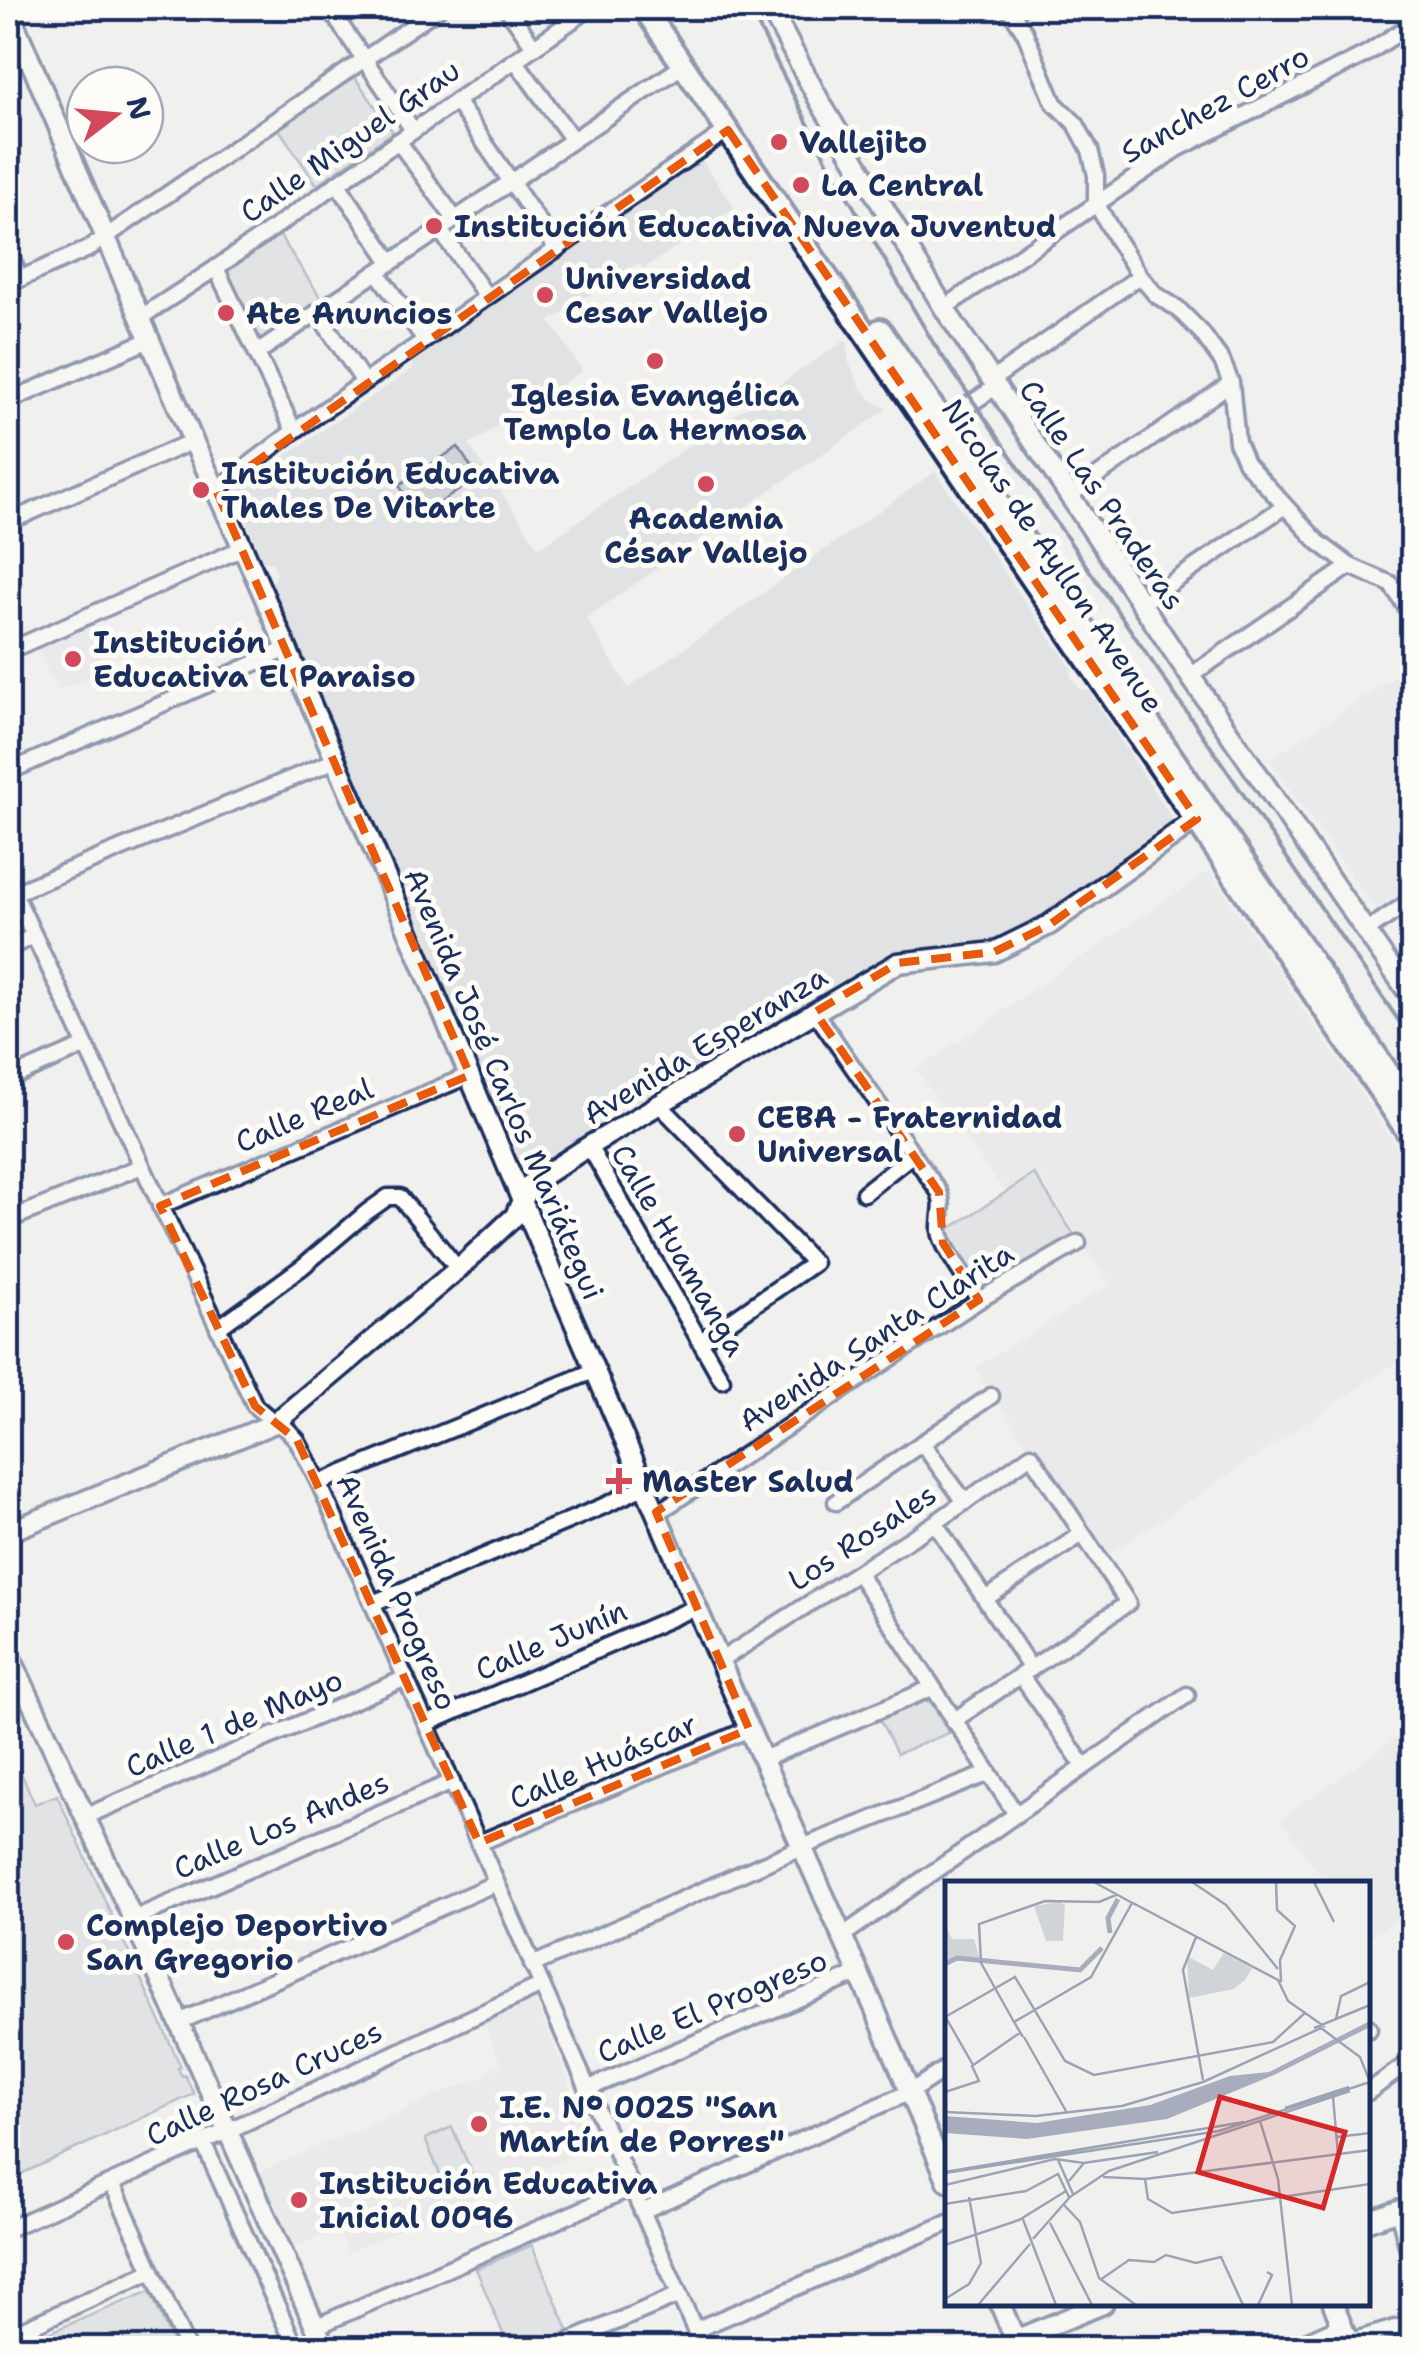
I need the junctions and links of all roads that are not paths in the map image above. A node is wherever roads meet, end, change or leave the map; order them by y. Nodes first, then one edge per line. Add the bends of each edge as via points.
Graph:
1 (330, 8) edge
2 (438, 8) edge
3 (506, 8) edge
4 (590, 8) edge
5 (644, 8) edge
6 (659, 8) edge
7 (770, 8) edge
8 (1009, 8) edge
9 (9, 15) edge
10 (1412, 24) edge
11 (534, 47) junction
12 (364, 58) junction
13 (515, 60) junction
14 (684, 64) junction
15 (456, 100) junction
16 (413, 130) junction
17 (728, 130) junction
18 (573, 140) junction
19 (398, 141) junction
20 (511, 182) junction
21 (337, 184) junction
22 (1096, 203) junction
23 (455, 220) junction
24 (440, 230) junction
25 (107, 237) junction
26 (8, 249) edge
27 (556, 249) junction
28 (391, 262) junction
29 (216, 268) junction
30 (377, 272) junction
31 (1140, 276) junction
32 (14, 281) edge
33 (487, 297) junction
34 (944, 308) junction
35 (318, 312) junction
36 (140, 317) junction
37 (150, 340) junction
38 (425, 340) junction
39 (257, 353) junction
40 (364, 382) junction
41 (995, 383) junction
42 (1231, 383) junction
43 (8, 400) edge
44 (937, 426) junction
45 (294, 431) junction
46 (193, 441) junction
47 (216, 490) junction
48 (1070, 495) junction
49 (1285, 506) junction
50 (8, 522) edge
51 (243, 548) junction
52 (1350, 566) junction
53 (1142, 603) junction
54 (1412, 616) edge
55 (287, 649) junction
56 (8, 651) edge
57 (1190, 676) junction
58 (336, 760) junction
59 (8, 772) edge
60 (1204, 818) junction
61 (10, 887) edge
62 (1412, 900) edge
63 (1366, 931) junction
64 (34, 936) junction
65 (8, 948) edge
66 (1412, 998) edge
67 (815, 1012) junction
68 (85, 1046) junction
69 (470, 1075) junction
70 (8, 1079) edge
71 (658, 1103) junction
72 (1412, 1108) edge
73 (1412, 1138) edge
74 (588, 1146) junction
75 (913, 1154) junction
76 (142, 1166) junction
77 (864, 1193) dead end
78 (522, 1201) junction
79 (160, 1206) junction
80 (8, 1220) edge
81 (1078, 1243) dead end
82 (458, 1268) junction
83 (979, 1300) junction
84 (218, 1328) junction
85 (700, 1342) junction
86 (596, 1370) junction
87 (722, 1380) dead end
88 (991, 1396) dead end
89 (275, 1424) junction
90 (922, 1443) junction
91 (320, 1483) junction
92 (645, 1486) junction
93 (836, 1502) dead end
94 (965, 1502) junction
95 (657, 1513) junction
96 (936, 1523) junction
97 (8, 1532) edge
98 (1082, 1534) junction
99 (858, 1573) junction
100 (985, 1599) junction
101 (373, 1603) junction
102 (697, 1607) junction
103 (8, 1652) edge
104 (721, 1660) junction
105 (1026, 1672) junction
106 (406, 1678) junction
107 (932, 1688) junction
108 (1187, 1695) dead end
109 (954, 1721) junction
110 (426, 1724) junction
111 (749, 1729) junction
112 (763, 1759) junction
113 (1084, 1766) junction
114 (988, 1774) junction
115 (452, 1782) junction
116 (1016, 1814) junction
117 (84, 1817) junction
118 (478, 1843) junction
119 (802, 1847) junction
120 (496, 1883) junction
121 (132, 1919) junction
122 (842, 1936) junction
123 (532, 1965) junction
124 (859, 1973) junction
125 (542, 1986) junction
126 (178, 2022) junction
127 (1410, 2068) edge
128 (945, 2069) edge
129 (587, 2089) junction
130 (1370, 2091) edge
131 (910, 2092) junction
132 (228, 2131) junction
133 (203, 2142) junction
134 (945, 2174) edge
135 (112, 2183) junction
136 (631, 2188) junction
137 (1405, 2207) edge
138 (642, 2211) junction
139 (1370, 2220) edge
140 (945, 2224) edge
141 (8, 2228) edge
142 (1411, 2247) edge
143 (1412, 2264) edge
144 (152, 2271) junction
145 (679, 2295) junction
146 (1001, 2306) edge
147 (1099, 2306) edge
148 (1334, 2306) edge
149 (1412, 2323) edge
150 (315, 2327) junction
151 (695, 2330) junction
152 (8, 2336) edge
153 (1347, 2338) edge
154 (1017, 2344) edge
155 (187, 2348) edge
156 (296, 2348) edge
157 (325, 2348) edge
158 (554, 2348) edge
159 (703, 2348) edge
160 (994, 2348) edge
161 (1290, 2348) edge

1 - 12 street
2 - 12 street
3 - 11 street
4 - 11 street, Calle Miguel Grau
5 - 14 main road, Nicolas de Ayllon Avenue
6 - 44 main road, Nicolas de Ayllon Avenue
7 - 34 street, Calle Las Praderas
8 - 22 street via 1054,104 1090,150
9 - 25 street, Avenida José Carlos Mariátegui
10 - 22 street, Sanchez Cerro via 1177,149
11 - 13 street, Calle Miguel Grau
12 - 16 street
12 - 25 street
13 - 15 street, Calle Miguel Grau
13 - 18 street
14 - 17 main road, Nicolas de Ayllon Avenue
14 - 18 street
15 - 16 street, Calle Miguel Grau
15 - 20 street
16 - 19 street, Calle Miguel Grau
17 - 27 street
17 - 44 main road, Nicolas de Ayllon Avenue
18 - 20 street
19 - 21 street, Calle Miguel Grau
19 - 23 street
20 - 23 street
20 - 27 street
21 - 28 street
21 - 29 street, Calle Miguel Grau
22 - 31 street
22 - 34 street, Sanchez Cerro
23 - 24 street
24 - 28 street
24 - 33 street
25 - 32 street
25 - 36 street, Avenida José Carlos Mariátegui
26 - 32 street
27 - 33 street
28 - 30 street
29 - 36 street, Calle Miguel Grau
29 - 39 street
30 - 35 street
30 - 38 street
31 - 41 street
31 - 42 street via 1201,332
33 - 38 street
34 - 41 street, Calle Las Praderas
35 - 39 street
35 - 40 street
36 - 37 street, Avenida José Carlos Mariátegui
37 - 43 street
37 - 46 street, Avenida José Carlos Mariátegui
38 - 40 street
39 - 45 street
40 - 45 street
41 - 44 street
41 - 48 street, Calle Las Praderas
42 - 48 street
42 - 49 street via 1246,462
44 - 60 main road, Nicolas de Ayllon Avenue
45 - 47 street
46 - 47 street, Avenida José Carlos Mariátegui
46 - 50 street
47 - 51 street, Avenida José Carlos Mariátegui
48 - 53 street, Calle Las Praderas
49 - 52 street
49 - 53 street
51 - 55 street, Avenida José Carlos Mariátegui
51 - 56 street
52 - 54 street via 1391,584
52 - 57 street
53 - 57 street, Calle Las Praderas
55 - 58 street, Avenida José Carlos Mariátegui
55 - 59 street
57 - 63 street, Calle Las Praderas
58 - 61 street
58 - 69 street, Avenida José Carlos Mariátegui
60 - 67 street, Avenida Esperanza via 1049,925 994,952 898,963
60 - 72 main road, Nicolas de Ayllon Avenue
60 - 73 main road, Nicolas de Ayllon Avenue
61 - 64 street, Avenida Progreso
62 - 63 street
63 - 66 street, Calle Las Praderas
64 - 65 street
64 - 68 street, Avenida Progreso
67 - 71 street, Avenida Esperanza
67 - 75 street
68 - 70 street
68 - 76 street, Avenida Progreso
69 - 78 street, Avenida José Carlos Mariátegui
69 - 79 street, Calle Real
71 - 74 street, Avenida Esperanza
71 - 85 street via 814,1262
74 - 78 street, Avenida Esperanza via 529,1185
74 - 85 street, Calle Huamanga
75 - 77 street
75 - 83 street via 944,1202 944,1243
76 - 79 street, Avenida Progreso
76 - 80 street
78 - 82 street, Avenida Esperanza via 515,1216
78 - 86 street, Avenida José Carlos Mariátegui
79 - 84 street, Avenida Progreso
81 - 83 street, Avenida Santa Clarita
82 - 84 street via 400,1197 388,1197
82 - 89 street, Avenida Esperanza
83 - 95 street, Avenida Santa Clarita
84 - 89 street, Avenida Progreso via 254,1406
85 - 87 street, Calle Huamanga
86 - 91 street
86 - 92 street, Avenida José Carlos Mariátegui
88 - 90 street
89 - 91 street, Avenida Progreso via 288,1429
89 - 97 street, Avenida Esperanza
90 - 93 street
90 - 94 street
91 - 101 street, Avenida Progreso
92 - 95 street, Avenida José Carlos Mariátegui
92 - 101 street
94 - 96 street, Los Rosales
94 - 98 street, Los Rosales via 1030,1455
95 - 102 street, Avenida José Carlos Mariátegui
96 - 99 street, Los Rosales
96 - 100 street
98 - 100 street
98 - 105 street via 1128,1604
99 - 104 street, Los Rosales
99 - 107 street
100 - 105 street
101 - 106 street, Avenida Progreso
102 - 104 street, Avenida José Carlos Mariátegui
102 - 110 street, Calle Junín
103 - 117 street
104 - 111 street, Avenida José Carlos Mariátegui
105 - 109 street
105 - 113 street
106 - 110 street, Avenida Progreso
106 - 117 street, Calle 1 de Mayo
107 - 109 street
107 - 112 street
108 - 113 street
109 - 114 street
110 - 115 street, Avenida Progreso
111 - 112 street, Avenida José Carlos Mariátegui
111 - 118 street, Calle Huáscar
112 - 119 street, Avenida José Carlos Mariátegui
113 - 116 street
114 - 116 street
114 - 119 street
115 - 118 street, Avenida Progreso
115 - 121 street, Calle Los Andes
116 - 122 street
117 - 121 street
118 - 120 street, Avenida Progreso
119 - 122 street, Avenida José Carlos Mariátegui
119 - 123 street
120 - 123 street, Avenida Progreso
120 - 126 street
121 - 126 street
122 - 124 street, Avenida José Carlos Mariátegui
123 - 125 street, Avenida Progreso
124 - 129 street, Calle El Progreso
124 - 131 street, Avenida José Carlos Mariátegui
125 - 129 street, Avenida Progreso
125 - 132 street, Calle Rosa Cruces
126 - 132 street
127 - 130 street
128 - 131 street
129 - 136 street, Avenida Progreso
131 - 134 street, Avenida José Carlos Mariátegui
131 - 138 street
132 - 133 street, Calle Rosa Cruces
132 - 150 street
133 - 135 street, Calle Rosa Cruces
133 - 156 street
135 - 141 street, Calle Rosa Cruces
135 - 144 street
136 - 138 street, Avenida Progreso
136 - 150 street
137 - 139 street
137 - 142 street
138 - 145 street, Avenida Progreso
140 - 151 street
142 - 143 street
144 - 152 street
144 - 155 street
145 - 151 street, Avenida Progreso
145 - 158 street
146 - 154 street
147 - 154 street
148 - 153 street
149 - 153 street
150 - 157 street
151 - 159 street, Avenida Progreso
153 - 161 street
154 - 160 street

